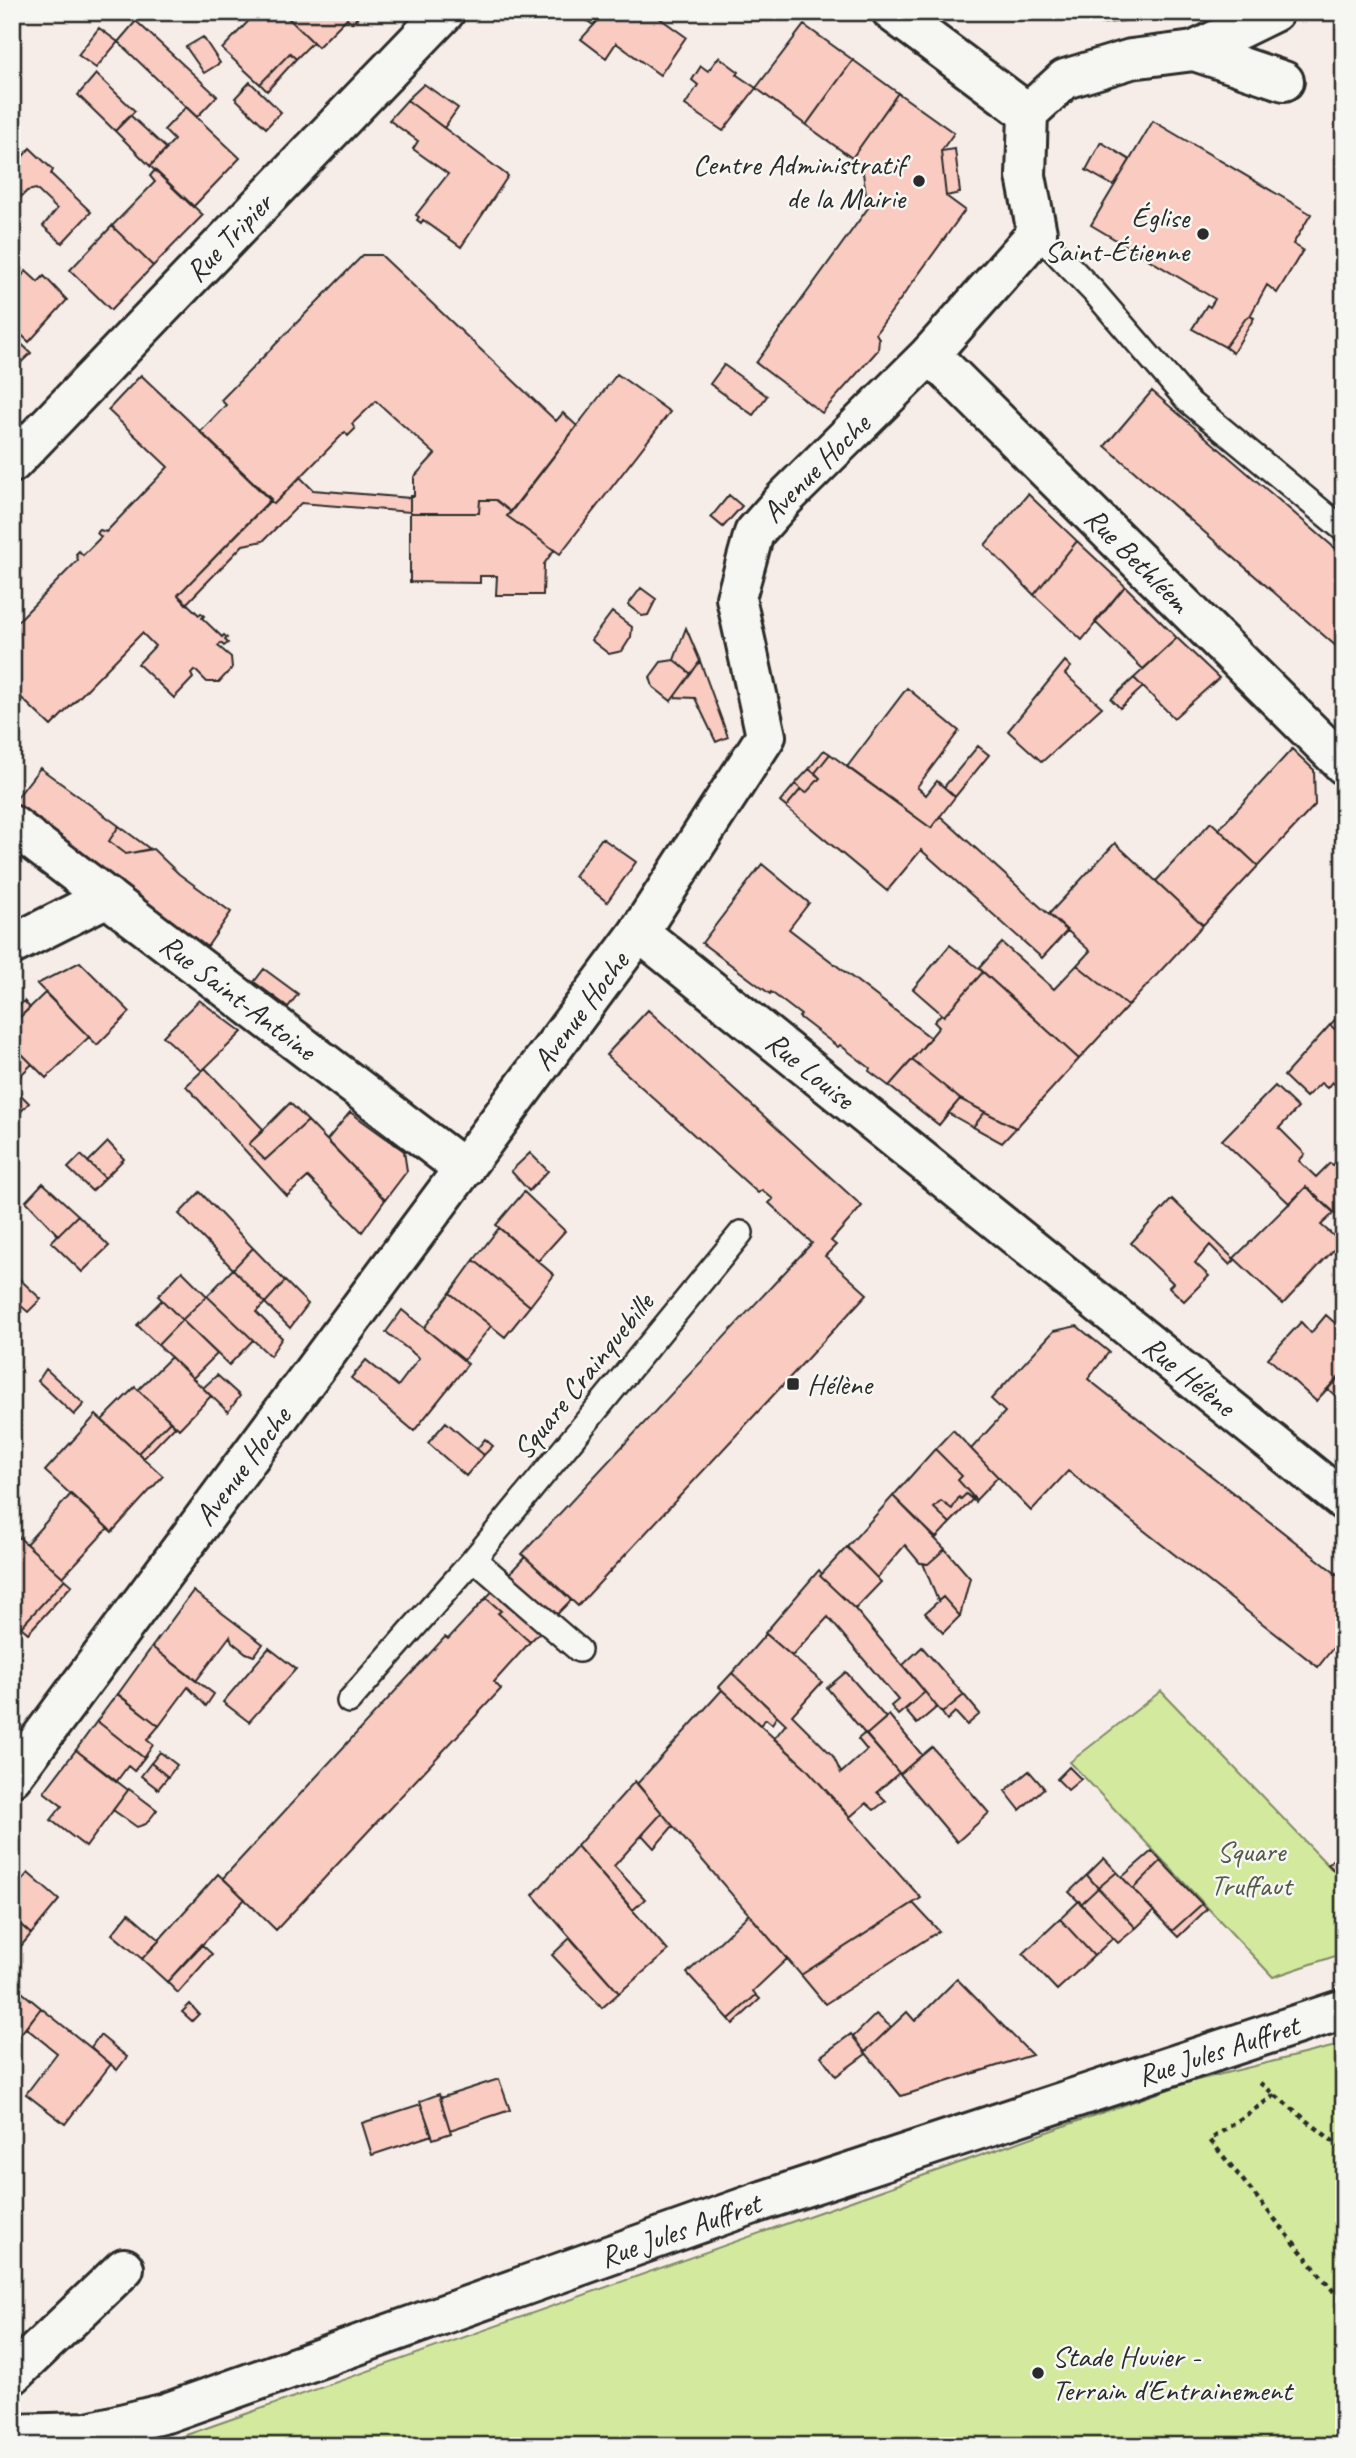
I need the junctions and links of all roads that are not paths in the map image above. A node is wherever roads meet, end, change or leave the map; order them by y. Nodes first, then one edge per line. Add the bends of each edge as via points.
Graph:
1 (446, 12) edge
2 (892, 12) edge
3 (1274, 12) edge
4 (1194, 51) junction
5 (1284, 81) dead end
6 (1028, 113) junction
7 (1037, 233) junction
8 (930, 354) junction
9 (12, 463) edge
10 (1344, 530) edge
11 (1344, 765) edge
12 (12, 825) edge
13 (107, 897) junction
14 (639, 932) junction
15 (12, 945) edge
16 (464, 1168) junction
17 (741, 1233) dead end
18 (1033, 1252) joint
19 (1344, 1502) edge
20 (474, 1559) junction
21 (579, 1650) dead end
22 (349, 1701) dead end
23 (12, 1777) edge
24 (1344, 2009) edge
25 (124, 2268) dead end
26 (12, 2375) edge
27 (12, 2434) edge

1 - 9 street, Rue Tripier
2 - 6 street
3 - 4 street
4 - 5 street
4 - 6 street via 1131,59 1065,79
6 - 7 street via 1026,176
7 - 8 street, Avenue Hoche
7 - 10 lane via 1188,401
8 - 11 street, Rue Bethléem
8 - 14 street, Avenue Hoche via 754,533 736,598 766,736
12 - 13 street, Rue Saint-Antoine
13 - 15 street
13 - 16 street, Rue Saint-Antoine
14 - 16 street, Avenue Hoche
14 - 18 street, Rue Louise
16 - 23 street, Avenue Hoche
17 - 20 lane, Square Crainquebille
18 - 19 street, Rue Hélène
20 - 21 lane
20 - 22 lane, Square Crainquebille
24 - 27 street, Rue Jules Auffret via 765,2200 166,2413 88,2432
25 - 26 street

